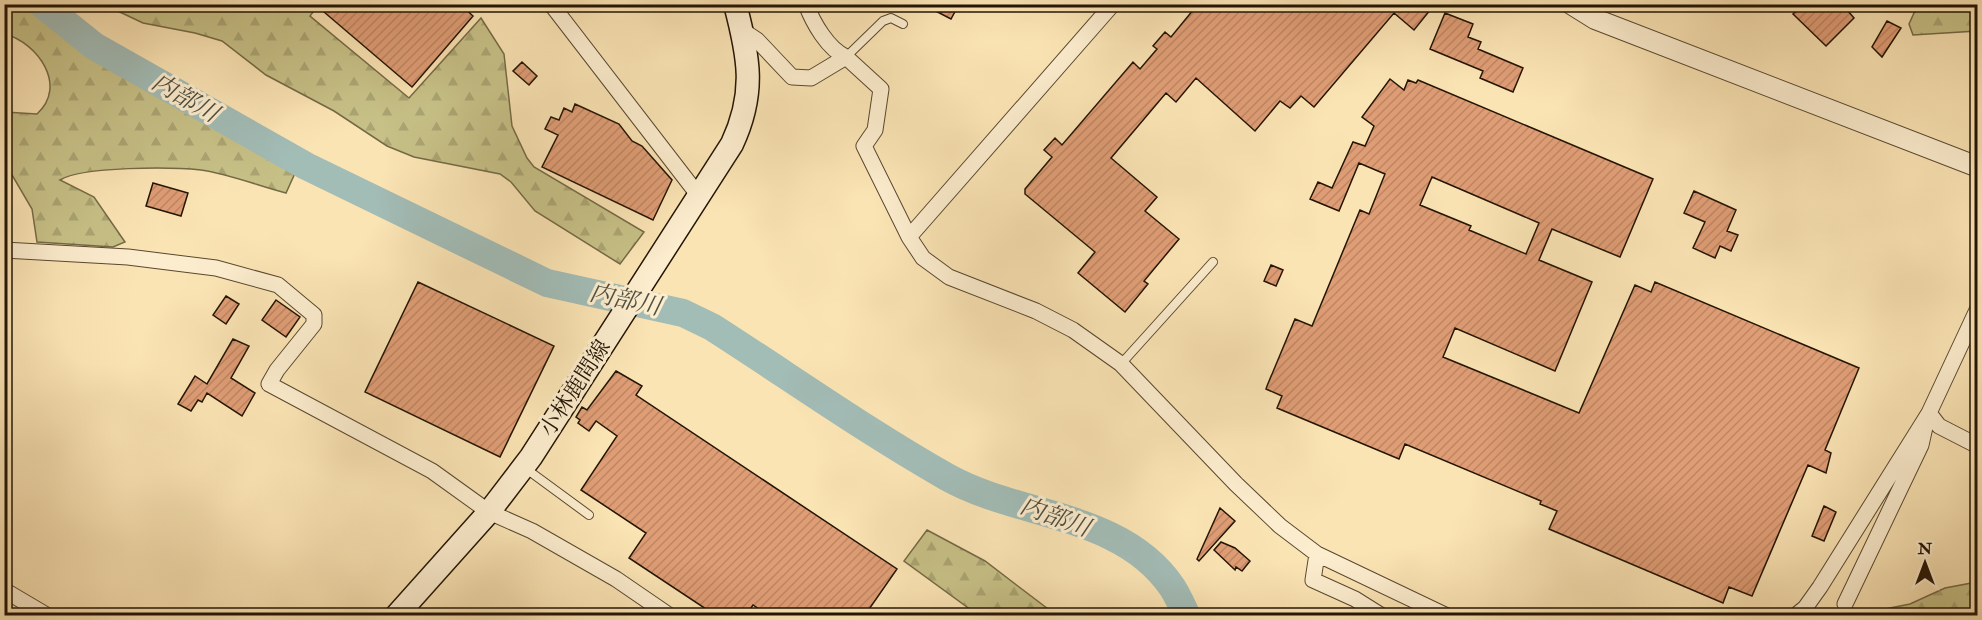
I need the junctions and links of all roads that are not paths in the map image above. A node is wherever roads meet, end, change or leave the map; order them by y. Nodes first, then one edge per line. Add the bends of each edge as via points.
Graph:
1 (551, 4) edge
2 (735, 4) edge
3 (806, 4) edge
4 (1113, 4) edge
5 (1571, 4) edge
6 (903, 24) dead end
7 (742, 30) junction
8 (846, 57) junction
9 (1977, 167) edge
10 (699, 196) junction
11 (909, 237) junction
12 (4, 250) edge
13 (1213, 262) dead end
14 (1977, 308) edge
15 (1121, 364) junction
16 (1929, 413) junction
17 (1977, 446) edge
18 (524, 467) junction
19 (489, 512) junction
20 (589, 515) dead end
21 (1317, 554) junction
22 (4, 590) edge
23 (1845, 604) dead end
24 (48, 615) edge
25 (396, 615) edge
26 (670, 615) edge
27 (1382, 615) edge
28 (1447, 615) edge
29 (1795, 615) edge

1 - 10 street
2 - 7 main road, 小林鹿間線
3 - 8 street via 833,48
4 - 11 street
5 - 9 street via 1595,19
6 - 8 lane via 891,18 883,21
7 - 8 street via 792,77 812,78
7 - 10 main road, 小林鹿間線 via 749,72 742,122
8 - 11 street via 881,89 875,130 864,146
10 - 18 main road, 小林鹿間線
11 - 15 street via 923,258 949,277 1036,311 1073,330
12 - 19 street via 197,265 278,285 314,315 314,324 269,384 432,471
13 - 15 lane
14 - 16 street
15 - 21 street via 1236,484 1280,526
16 - 17 street via 1938,426
16 - 23 street via 1921,445
16 - 29 street via 1820,587
18 - 19 main road, 小林鹿間線
18 - 20 lane
19 - 25 main road, 小林鹿間線
19 - 26 street via 532,531
21 - 27 street via 1312,580
21 - 28 street
22 - 24 street

